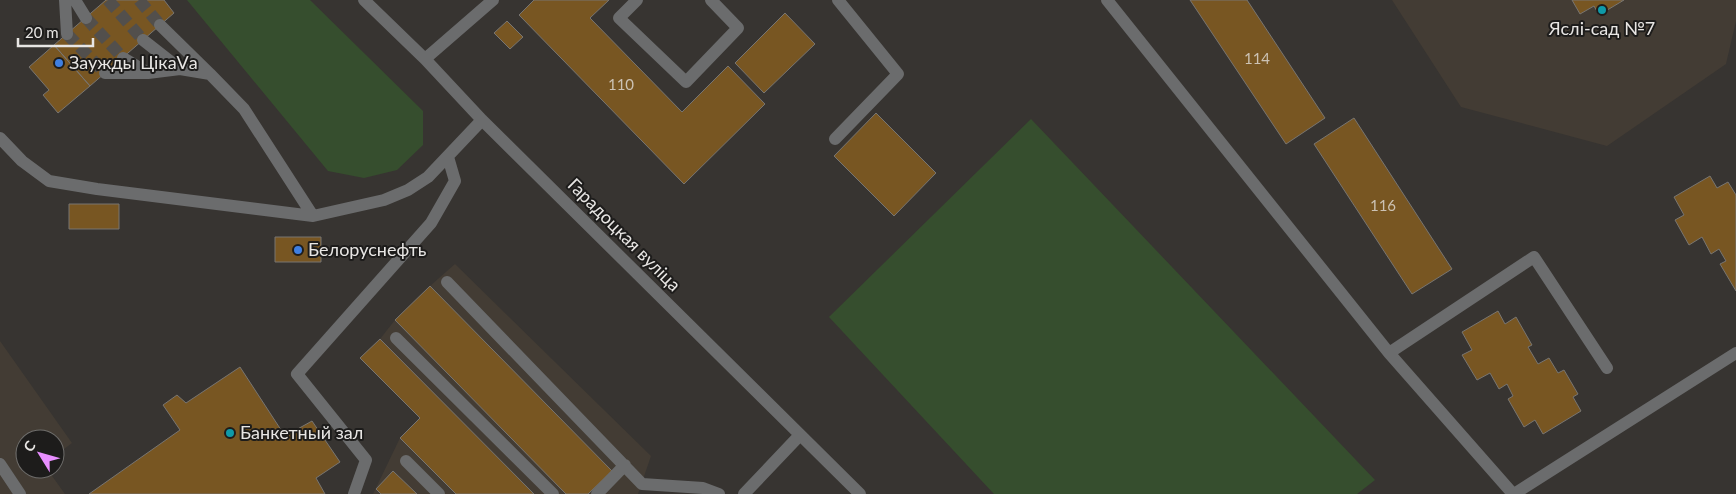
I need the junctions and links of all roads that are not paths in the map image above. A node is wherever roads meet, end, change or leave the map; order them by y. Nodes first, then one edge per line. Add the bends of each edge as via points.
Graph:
1 (65, 0) edge
2 (74, 0) edge
3 (364, 0) edge
4 (493, 0) edge
5 (637, 0) edge
6 (711, 0) edge
7 (838, 0) edge
8 (1107, 0) edge
9 (86, 18) tunnel mouth
10 (160, 25) tunnel mouth
11 (66, 34) tunnel mouth
12 (143, 40) tunnel mouth
13 (123, 58) tunnel mouth
14 (425, 59) junction
15 (180, 69) junction
16 (105, 73) dead end
17 (148, 73) junction
18 (210, 74) junction
19 (482, 120) junction
20 (0, 138) edge
21 (835, 139) dead end
22 (448, 157) junction
23 (313, 216) junction
24 (446, 282) dead end
25 (396, 338) dead end
26 (1389, 353) junction
27 (1736, 353) edge
28 (1606, 368) dead end
29 (800, 435) junction
30 (406, 461) dead end
31 (0, 464) edge
32 (625, 466) junction
33 (20, 494) edge
34 (354, 494) edge
35 (439, 494) edge
36 (553, 494) edge
37 (597, 494) edge
38 (719, 494) edge
39 (744, 494) edge
40 (860, 494) edge
41 (1514, 494) edge

1 - 11 street
2 - 9 street
3 - 14 street, Гарадоцкая вуліца
4 - 14 street
5 - 6 street via 619,18 686,82 738,28
7 - 21 street via 898,74
8 - 26 street
10 - 18 street
12 - 15 street
13 - 17 street
14 - 19 street, Гарадоцкая вуліца
15 - 17 street
15 - 18 street
16 - 17 street
18 - 23 street via 244,109
19 - 22 street
19 - 29 street, Гарадоцкая вуліца
20 - 23 street via 22,161 49,181
22 - 23 street via 428,177 408,190 384,200
22 - 34 street via 455,181 431,222 297,374 366,460
24 - 32 street
25 - 36 street
26 - 28 street via 1534,257
26 - 41 street
27 - 41 street
29 - 39 street
29 - 40 street, Гарадоцкая вуліца
30 - 35 street
31 - 33 street
32 - 37 street
32 - 38 street via 642,484 703,488

